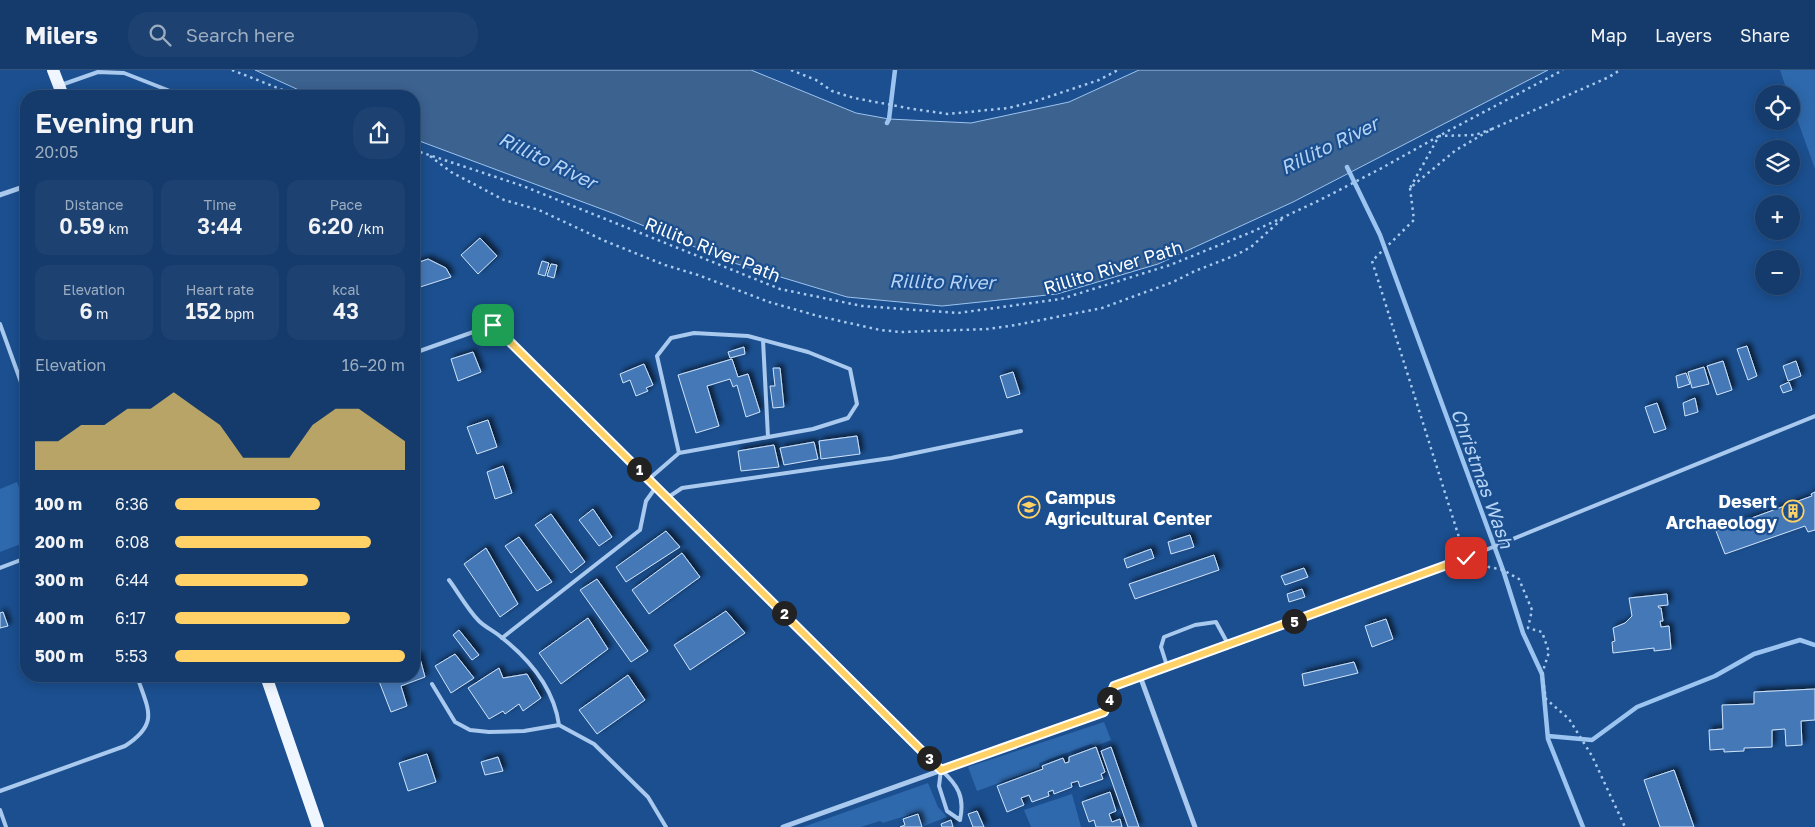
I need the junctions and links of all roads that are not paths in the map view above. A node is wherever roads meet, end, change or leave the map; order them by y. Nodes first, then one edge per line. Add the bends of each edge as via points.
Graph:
1 (53, 70) edge
2 (61, 90) edge
3 (63, 90) edge
4 (166, 90) edge
5 (20, 188) edge
6 (0, 195) edge
7 (0, 324) edge
8 (763, 340) junction
9 (420, 351) edge
10 (20, 379) edge
11 (1815, 416) edge
12 (1021, 431) dead end
13 (768, 437) junction
14 (679, 453) junction
15 (649, 479) junction
16 (656, 487) junction
17 (667, 498) junction
18 (20, 560) edge
19 (0, 568) edge
20 (449, 580) dead end
21 (502, 638) junction
22 (1228, 644) junction
23 (1167, 666) junction
24 (1140, 676) junction
25 (139, 682) edge
26 (268, 682) edge
27 (432, 684) dead end
28 (559, 725) junction
29 (941, 770) junction
30 (0, 791) edge
31 (0, 810) edge
32 (6, 827) edge
33 (318, 827) edge
34 (666, 827) edge
35 (783, 827) edge
36 (1194, 827) edge

1 - 2 main road
3 - 4 lane via 98,72 124,73
5 - 6 street
7 - 10 lane
8 - 13 lane
8 - 13 lane via 808,352 850,369 857,404 848,418 813,429
8 - 14 lane via 694,333 671,338 657,356
9 - 15 lane via 493,325
11 - 22 lane via 1466,558
12 - 17 lane via 891,458 682,488
13 - 14 lane
14 - 15 lane
15 - 16 lane
16 - 17 lane
16 - 21 lane via 646,501 640,530
17 - 29 lane
18 - 19 lane
20 - 21 lane via 478,620
21 - 28 lane via 525,659 548,690
22 - 23 lane
22 - 23 lane via 1216,622 1195,625 1164,637 1161,646
23 - 24 lane
24 - 29 street via 1114,686 1104,712
24 - 36 street
25 - 30 lane via 149,720 139,736 125,746
26 - 33 main road
27 - 28 lane via 455,722 470,730 524,732
28 - 34 lane via 594,744 648,797
29 - 29 lane via 939,786 947,811 960,820 963,806 955,782
29 - 35 street
31 - 32 lane

